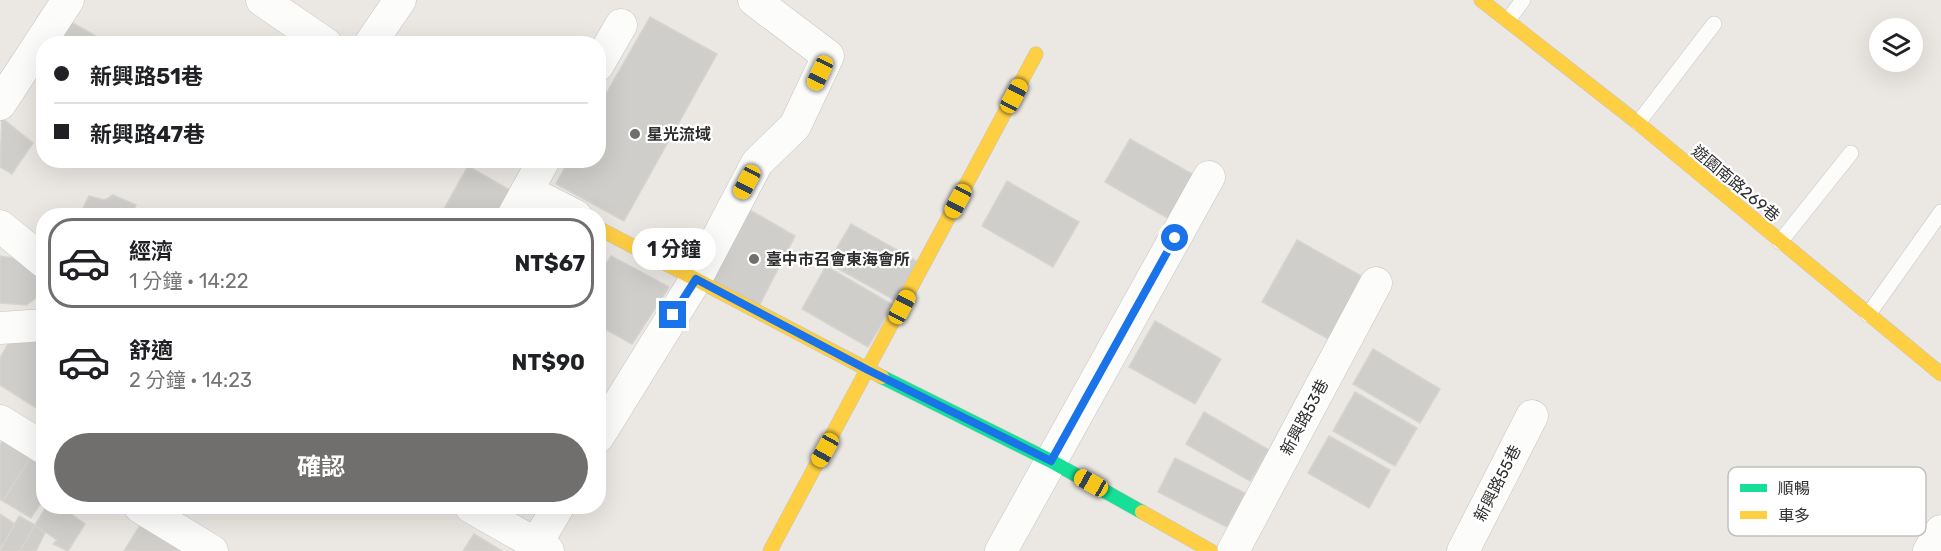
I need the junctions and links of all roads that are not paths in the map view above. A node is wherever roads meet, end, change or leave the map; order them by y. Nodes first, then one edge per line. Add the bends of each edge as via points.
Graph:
1 (68, 0) edge
2 (262, 0) edge
3 (400, 0) edge
4 (754, 0) edge
5 (1481, 0) edge
6 (1522, 0) edge
7 (1508, 20) junction
8 (1714, 24) dead end
9 (621, 25) dead end
10 (44, 36) edge
11 (314, 36) edge
12 (375, 36) edge
13 (36, 49) edge
14 (606, 50) edge
15 (1036, 54) dead end
16 (0, 104) edge
17 (1638, 123) junction
18 (1851, 153) dead end
19 (540, 168) edge
20 (1209, 177) dead end
21 (520, 203) edge
22 (542, 208) edge
23 (1941, 212) edge
24 (0, 226) edge
25 (606, 232) edge
26 (1780, 242) junction
27 (36, 255) edge
28 (696, 279) junction
29 (1376, 283) dead end
30 (1868, 315) junction
31 (36, 326) edge
32 (0, 328) edge
33 (868, 370) junction
34 (1941, 374) edge
35 (1532, 416) dead end
36 (0, 421) edge
37 (606, 424) edge
38 (36, 443) edge
39 (1051, 461) junction
40 (151, 514) edge
41 (483, 514) edge
42 (555, 514) edge
43 (1941, 531) edge
44 (542, 547) edge
45 (212, 551) edge
46 (770, 551) edge
47 (1001, 551) edge
48 (1211, 551) edge
49 (1233, 551) edge
50 (1463, 551) edge
51 (1929, 551) edge

1 - 10 street
2 - 11 street
3 - 12 street
4 - 28 street via 828,56 795,126 758,163
5 - 7 street, 遊園南路269巷
6 - 7 lane
7 - 17 street, 遊園南路269巷
8 - 17 lane
9 - 14 street
13 - 16 street
15 - 33 street
17 - 26 street, 遊園南路269巷
18 - 26 lane
19 - 21 street
20 - 39 street
21 - 22 street
23 - 30 lane
24 - 27 street
25 - 28 street
26 - 30 street, 遊園南路269巷
28 - 33 street
28 - 37 street
29 - 49 street, 新興路53巷
30 - 34 street, 遊園南路269巷
31 - 32 street
33 - 39 street
33 - 46 street
35 - 50 street, 新興路55巷
36 - 38 street
39 - 47 street
39 - 48 street
40 - 45 street
41 - 44 street
42 - 44 street
43 - 51 street

